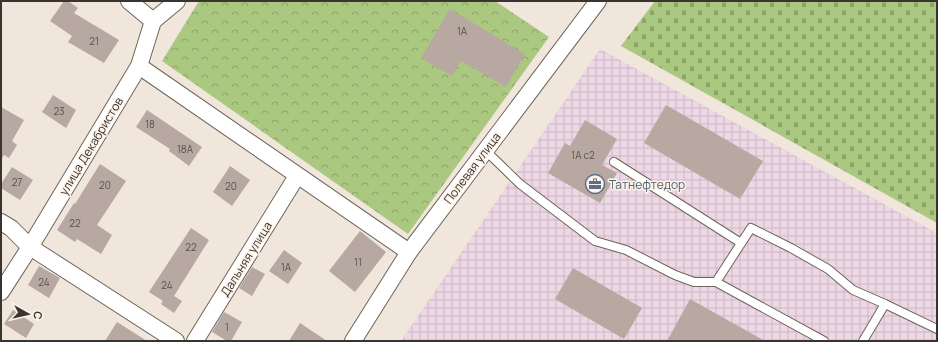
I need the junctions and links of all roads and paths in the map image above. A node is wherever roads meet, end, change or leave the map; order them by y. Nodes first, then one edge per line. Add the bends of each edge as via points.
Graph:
1 (129, 1) edge
2 (177, 1) edge
3 (598, 1) edge
4 (153, 20) junction
5 (139, 66) junction
6 (486, 151) junction
7 (614, 162) dead end
8 (297, 176) junction
9 (1, 222) edge
10 (741, 244) junction
11 (30, 247) junction
12 (409, 252) junction
13 (716, 282) junction
14 (1, 292) edge
15 (885, 304) junction
16 (937, 329) edge
17 (176, 341) edge
18 (195, 341) edge
19 (353, 341) edge
20 (824, 341) edge
21 (863, 341) edge

1 - 4 street
2 - 4 street
3 - 6 street, Полевая улица
4 - 5 street, улица Декабристов
5 - 8 street
5 - 11 street, улица Декабристов
6 - 12 street, Полевая улица
6 - 13 lane via 520,184 594,240 626,250 694,282
7 - 10 lane
8 - 12 street
8 - 18 street, Дальняя улица
9 - 11 street
10 - 13 lane
10 - 15 lane via 751,228 828,269 853,290
11 - 14 street, улица Декабристов
11 - 17 street
12 - 19 street, Полевая улица
13 - 20 lane
15 - 16 lane
15 - 21 lane

